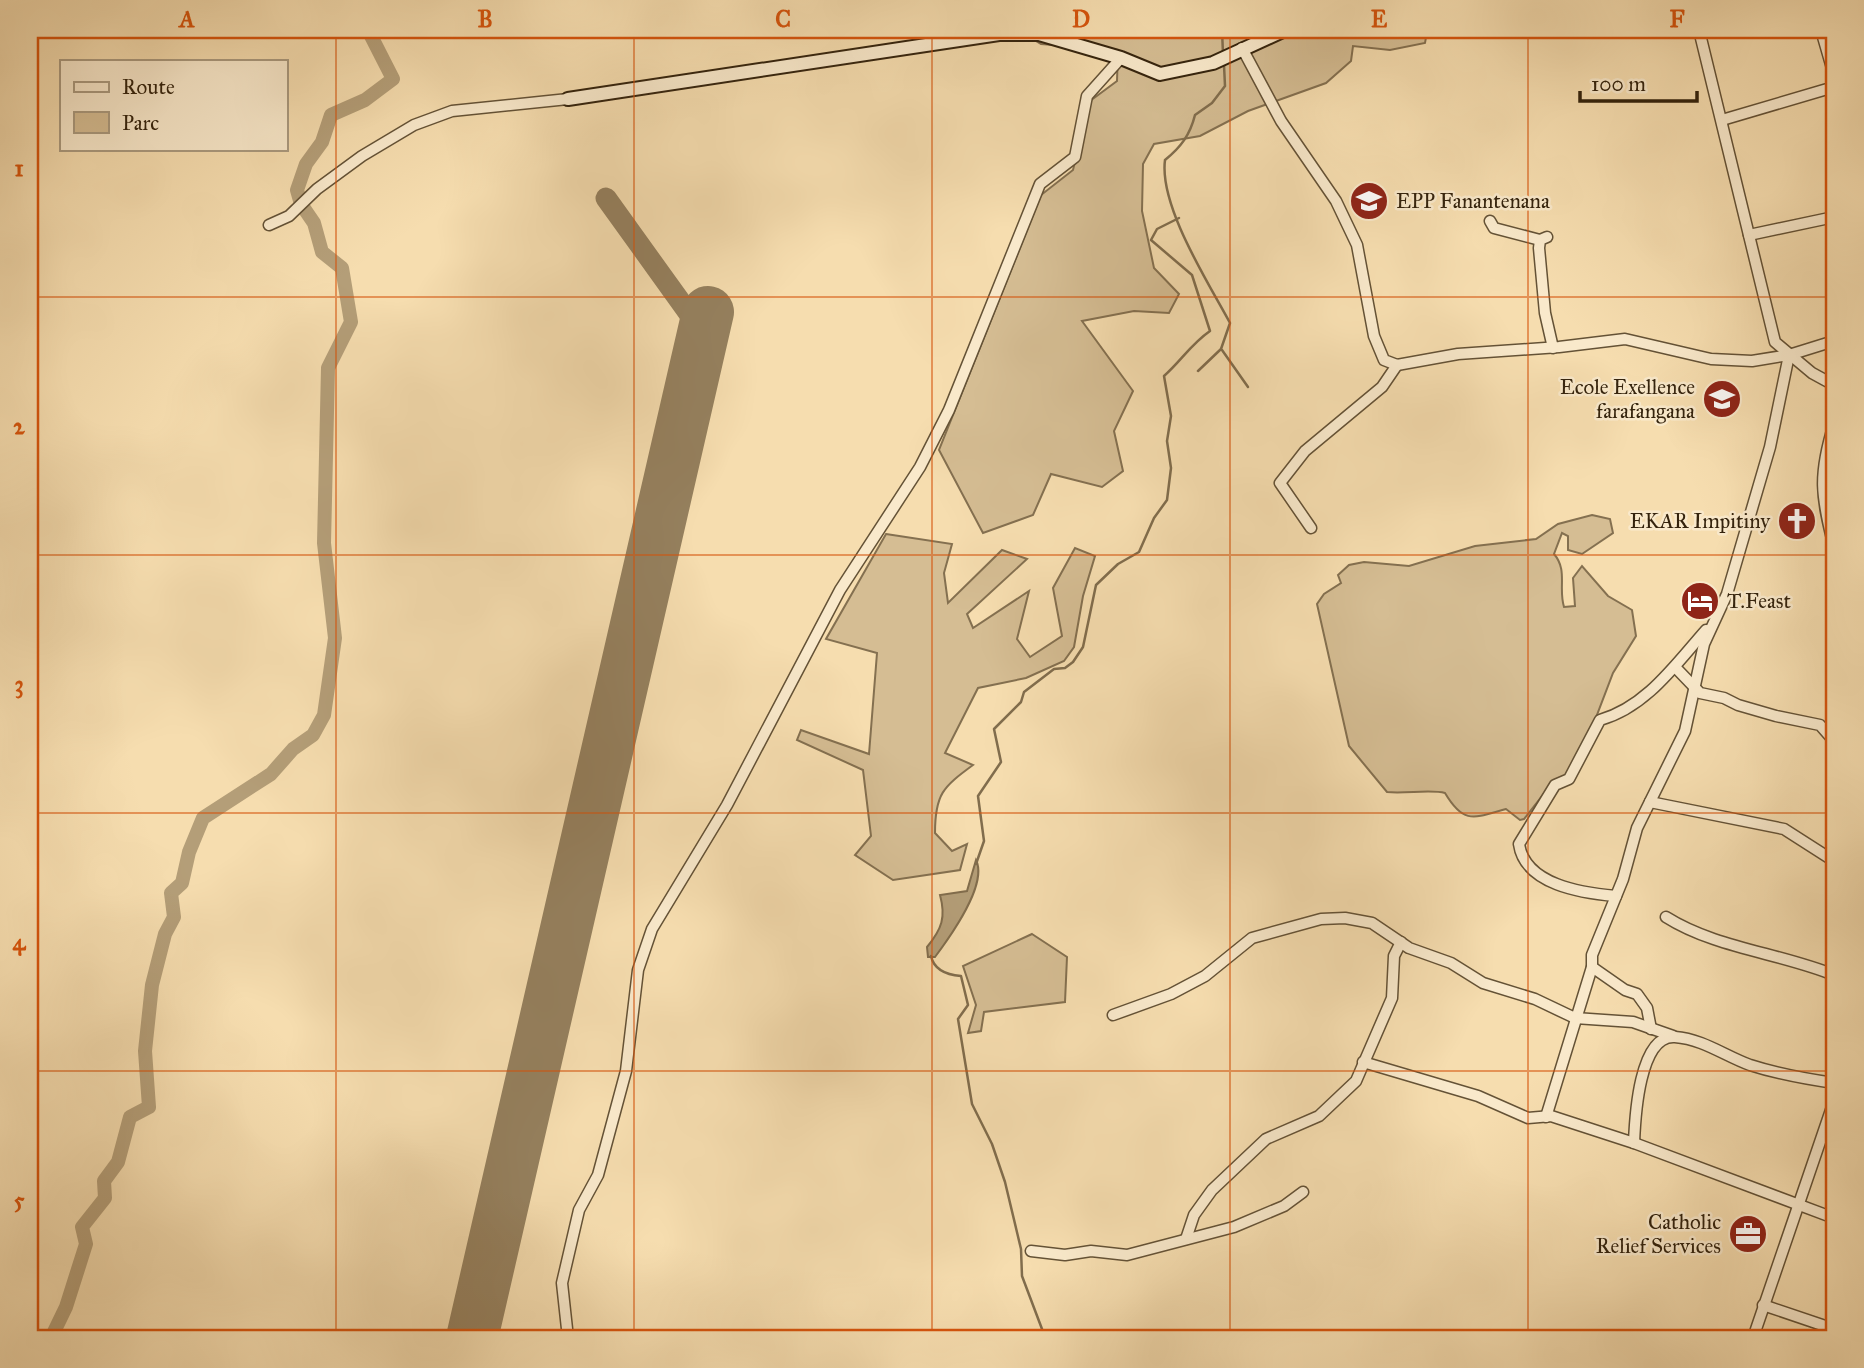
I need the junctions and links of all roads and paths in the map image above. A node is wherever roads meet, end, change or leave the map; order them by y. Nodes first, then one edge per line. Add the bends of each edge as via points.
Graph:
1 (1285, 30) edge
2 (1699, 30) edge
3 (1821, 30) edge
4 (1238, 51) junction
5 (1121, 58) junction
6 (1834, 75) edge
7 (1834, 87) edge
8 (568, 99) joint
9 (1723, 120) junction
10 (1834, 217) edge
11 (1490, 221) dead end
12 (269, 225) dead end
13 (1749, 235) junction
14 (1834, 341) edge
15 (1553, 348) junction
16 (1788, 355) junction
17 (1397, 365) junction
18 (1834, 384) edge
19 (1834, 424) edge
20 (1311, 528) dead end
21 (1832, 531) edge
22 (1834, 547) edge
23 (1713, 623) junction
24 (1675, 667) junction
25 (1693, 689) junction
26 (1834, 741) edge
27 (1650, 802) junction
28 (1834, 861) edge
29 (1616, 896) junction
30 (1666, 917) dead end
31 (1401, 942) junction
32 (1592, 967) junction
33 (1834, 975) edge
34 (1113, 1015) dead end
35 (1575, 1018) junction
36 (1651, 1029) junction
37 (1673, 1036) junction
38 (1363, 1062) junction
39 (1834, 1083) edge
40 (1834, 1101) edge
41 (1546, 1117) junction
42 (1634, 1143) junction
43 (1303, 1192) dead end
44 (1799, 1207) junction
45 (1834, 1218) edge
46 (1186, 1239) junction
47 (1031, 1251) dead end
48 (1763, 1305) junction
49 (1834, 1329) edge
50 (568, 1338) edge
51 (1753, 1338) edge

1 - 4 street
2 - 9 street
3 - 6 street
4 - 5 street via 1213,63 1160,74
4 - 17 street via 1336,201 1357,244 1374,336 1384,360
5 - 8 street via 1039,34 999,34
5 - 50 street via 1087,96 1075,157 1040,184 949,410 919,467 839,590 727,805 652,929 638,970 626,1071 598,1175 579,1210 562,1283
7 - 9 street
8 - 12 street via 452,111 414,125 362,156 289,216
9 - 13 street
10 - 13 street
11 - 15 street via 1494,228 1544,238 1545,313
13 - 16 street via 1775,342
14 - 16 street
15 - 16 street via 1625,339 1711,359 1752,361
15 - 17 street via 1458,354
16 - 18 street
16 - 23 street via 1770,447 1727,594
17 - 20 street via 1382,387 1305,451 1280,483
19 - 21 street via 1822,465 1823,495
21 - 22 street
23 - 24 street
23 - 25 street
24 - 25 street
24 - 29 street via 1625,712 1600,720 1569,779 1555,785 1519,844 1520,855 1545,880
25 - 26 street via 1820,725
25 - 27 street via 1685,732
27 - 28 street via 1784,829
27 - 29 street
29 - 32 street via 1592,955
30 - 33 street
31 - 34 street via 1372,923 1345,918 1291,927 1252,938 1205,976
31 - 35 street via 1451,963 1483,983 1535,999
31 - 38 street via 1394,956 1392,998
32 - 35 street
32 - 36 street via 1637,994 1647,1008
35 - 36 street via 1633,1022
35 - 41 street
36 - 37 street
37 - 39 street via 1704,1043 1784,1075
37 - 42 street via 1660,1041 1647,1059
38 - 41 street via 1478,1096 1528,1118
38 - 46 street via 1356,1081 1319,1116 1266,1139 1212,1190 1194,1215
40 - 44 street
41 - 42 street
42 - 44 street
43 - 46 street via 1284,1206 1234,1227
44 - 45 street
44 - 48 street
46 - 47 street via 1127,1255
48 - 49 street
48 - 51 street

